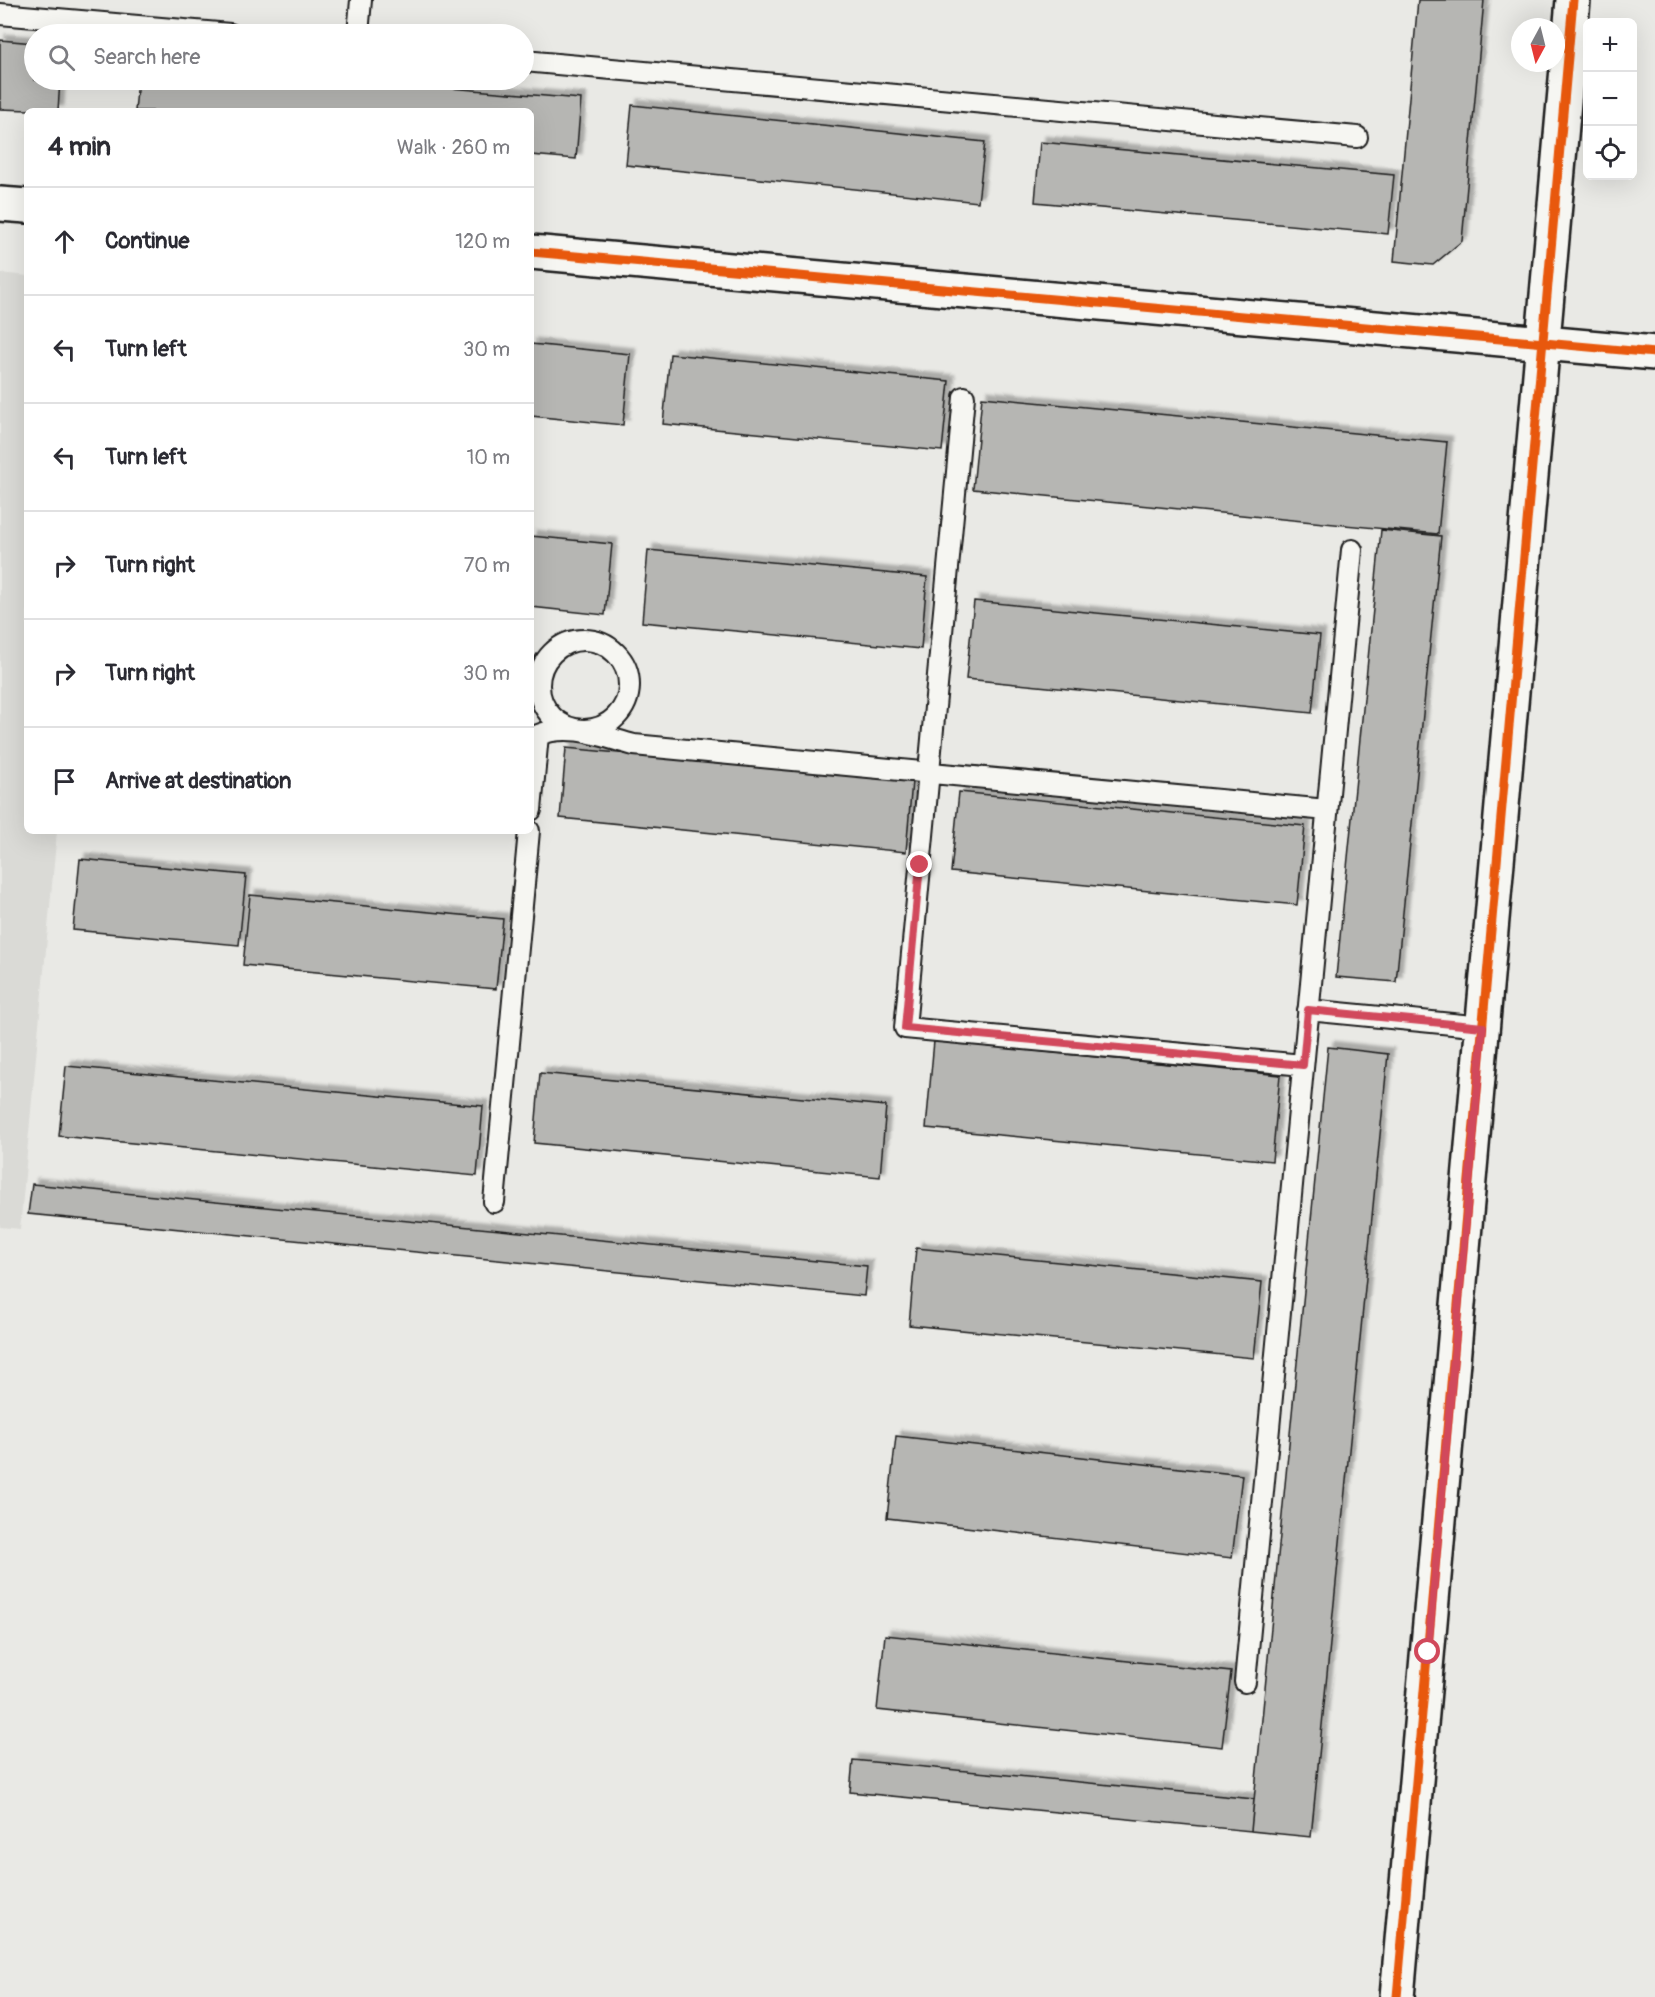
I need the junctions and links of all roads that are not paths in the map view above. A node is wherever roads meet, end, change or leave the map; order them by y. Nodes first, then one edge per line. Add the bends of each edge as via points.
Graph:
1 (361, 0) edge
2 (1574, 0) edge
3 (0, 14) edge
4 (115, 24) edge
5 (359, 24) edge
6 (534, 62) edge
7 (1357, 137) dead end
8 (0, 204) edge
9 (24, 206) edge
10 (534, 252) edge
11 (1543, 344) junction
12 (1655, 353) edge
13 (964, 397) dead end
14 (1352, 550) dead end
15 (578, 730) junction
16 (929, 772) junction
17 (534, 778) edge
18 (1327, 810) junction
19 (529, 834) edge
20 (1308, 1010) junction
21 (1483, 1027) junction
22 (1303, 1065) junction
23 (494, 1202) dead end
24 (1245, 1682) dead end
25 (1396, 1997) edge

1 - 5 lane
2 - 11 street
3 - 4 lane
6 - 7 lane
8 - 9 street
10 - 11 street
11 - 12 street
11 - 21 street
13 - 16 lane
14 - 18 lane
15 - 15 lane via 562,725 550,715 538,686 548,657 573,641 588,640 616,653 629,682 620,712 608,723
15 - 16 lane via 634,745
15 - 17 lane via 550,730 538,735
16 - 18 lane
16 - 22 lane via 905,1028
18 - 20 lane
19 - 23 lane
20 - 21 lane
20 - 22 lane
21 - 25 street
22 - 24 lane

